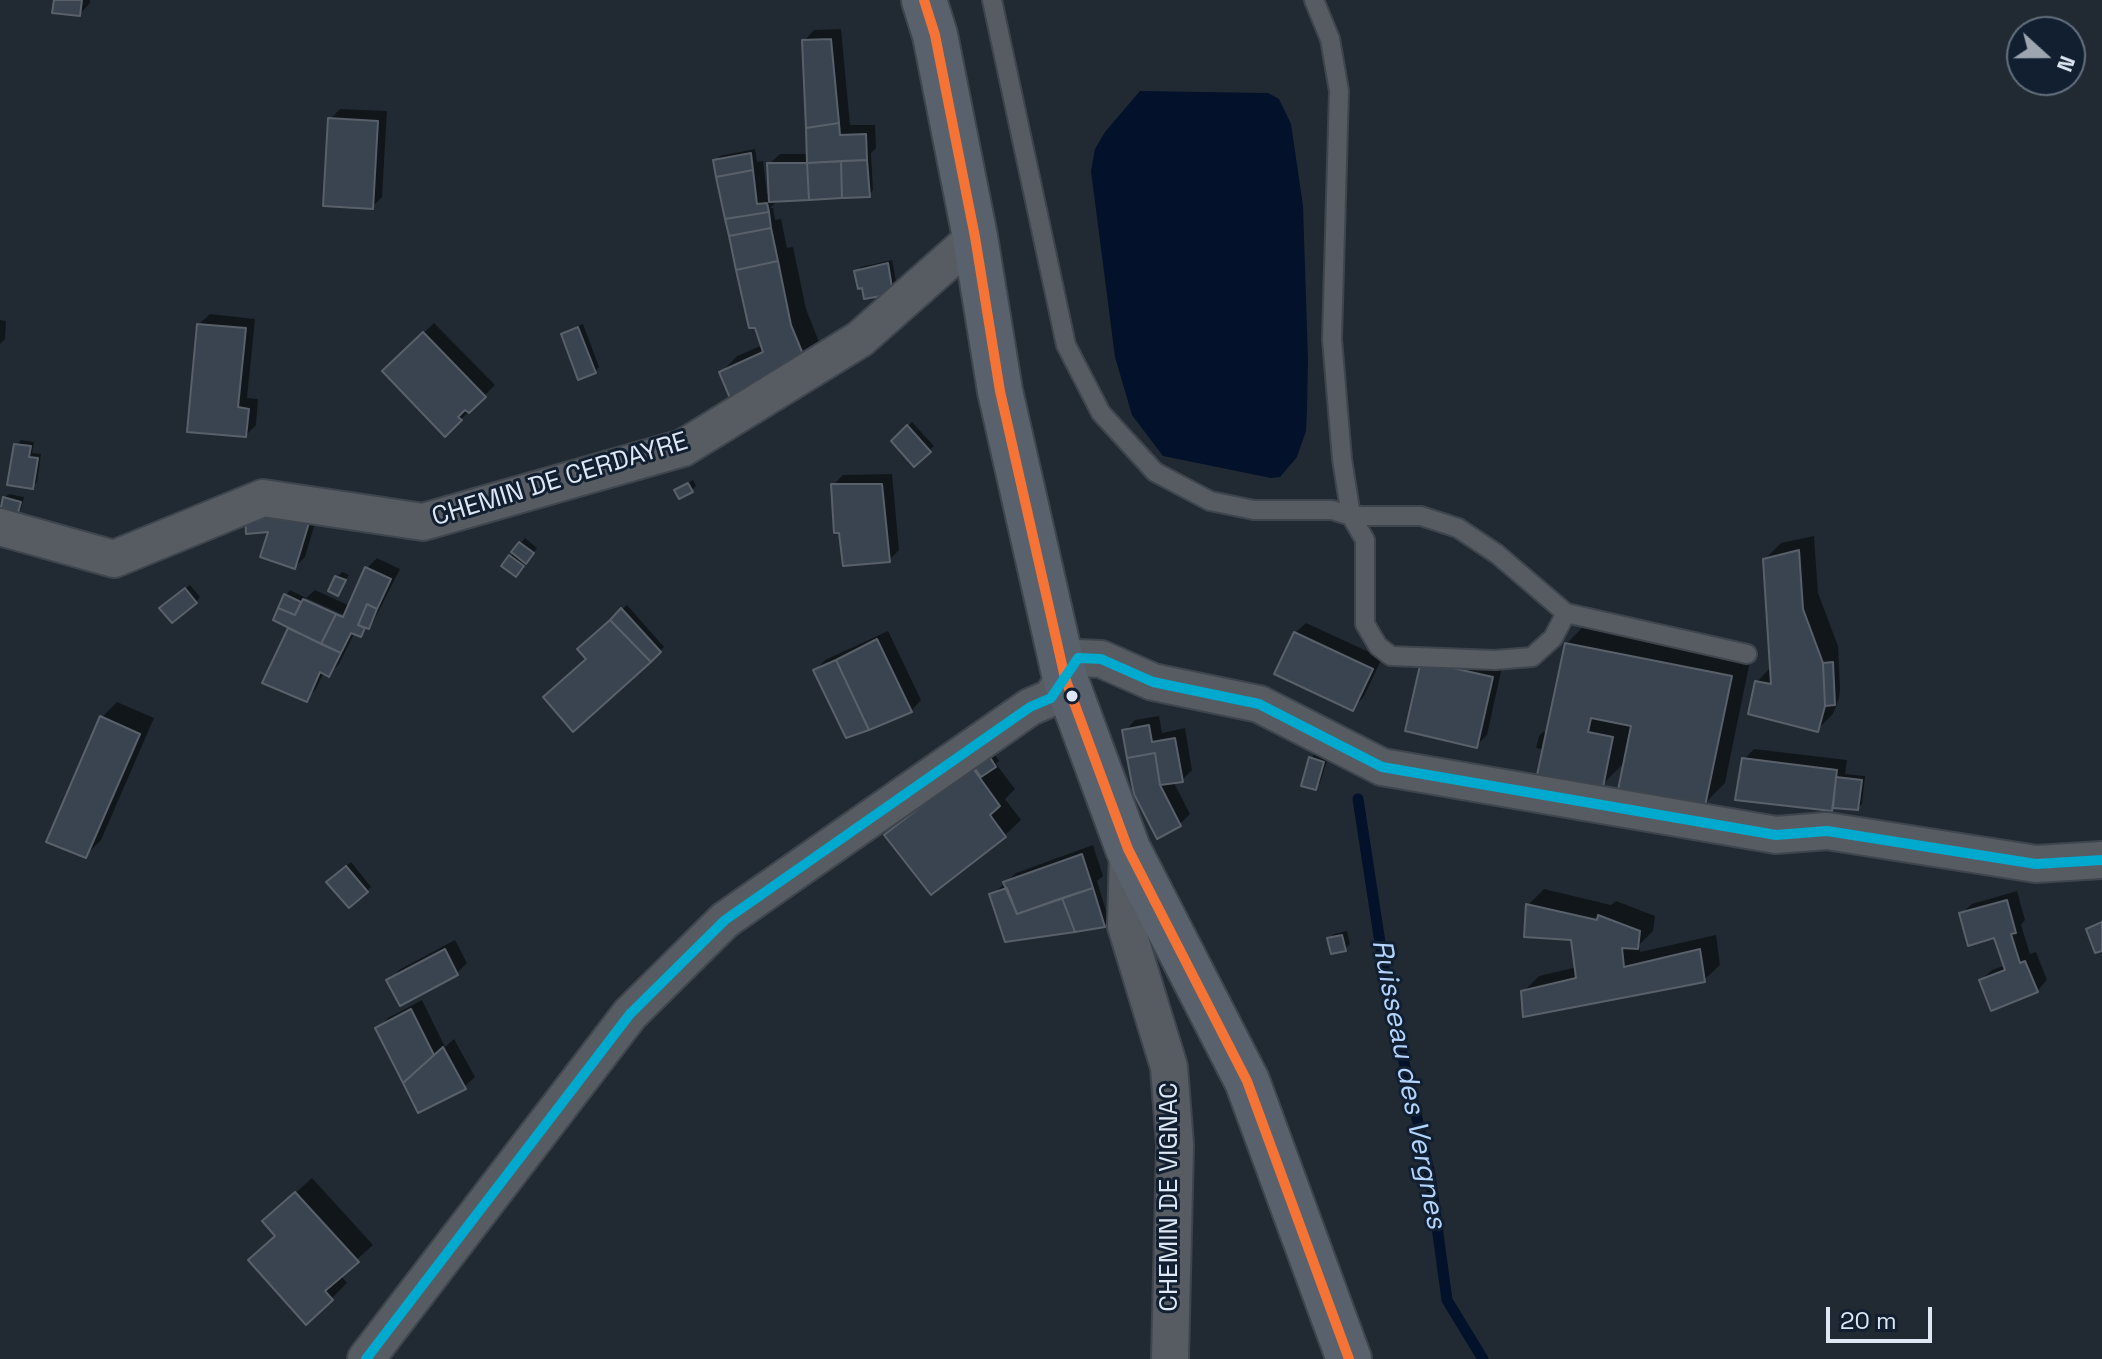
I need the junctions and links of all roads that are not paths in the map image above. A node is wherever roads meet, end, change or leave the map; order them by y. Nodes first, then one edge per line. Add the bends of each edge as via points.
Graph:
1 (924, 0) edge
2 (992, 0) edge
3 (1314, 0) edge
4 (975, 237) junction
5 (1351, 516) junction
6 (0, 527) edge
7 (1566, 613) junction
8 (1747, 654) dead end
9 (1065, 678) junction
10 (1128, 849) junction
11 (2102, 860) edge
12 (366, 1359) edge
13 (1170, 1359) edge
14 (1349, 1359) edge

1 - 4 street
2 - 5 lane via 1066,345 1101,413 1155,472 1210,501 1254,510 1332,510
3 - 5 lane via 1330,39 1339,91 1332,339
4 - 6 street, CHEMIN DE CERDAYRE via 860,339 683,448 423,522 263,498 114,559
4 - 9 street via 1000,391
5 - 7 lane via 1421,516 1458,528
5 - 7 lane via 1365,540 1365,624 1391,656 1532,657 1553,638
7 - 8 lane
9 - 10 street
9 - 11 street via 1078,658 1101,659 1153,682 1259,704 1382,767 1428,776 1776,835 1827,831 2036,864
9 - 12 street via 1051,698 1030,707 725,920 630,1014
10 - 13 street, CHEMIN DE VIGNAC via 1126,926 1169,1067 1175,1145
10 - 14 street via 1247,1081

